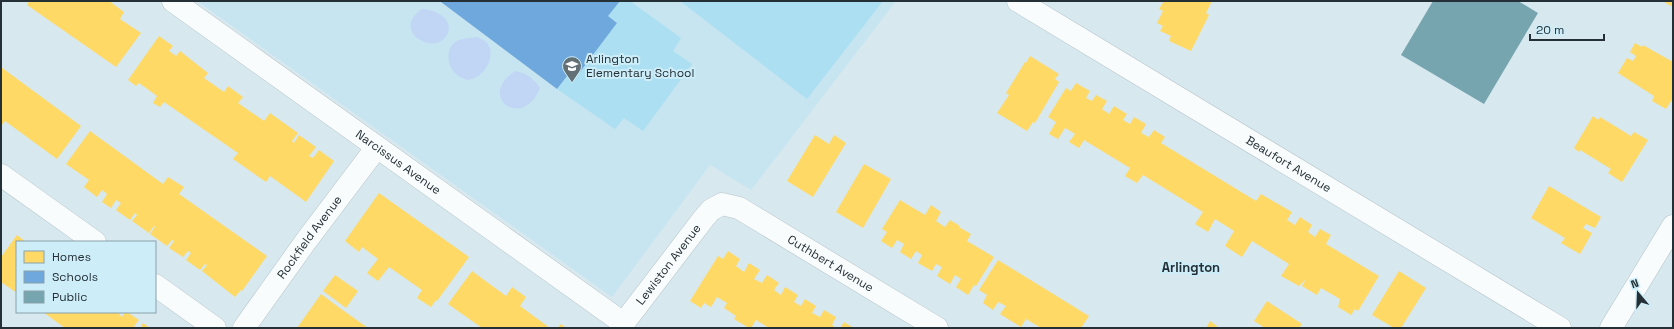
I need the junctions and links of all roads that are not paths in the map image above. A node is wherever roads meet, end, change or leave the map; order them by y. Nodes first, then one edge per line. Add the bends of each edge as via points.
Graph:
1 (173, 1) edge
2 (1018, 1) edge
3 (377, 147) junction
4 (1, 175) edge
5 (722, 204) joint
6 (1673, 226) edge
7 (94, 241) edge
8 (156, 286) edge
9 (621, 326) edge
10 (215, 328) edge
11 (244, 328) edge
12 (937, 328) edge
13 (1560, 328) edge
14 (1611, 328) edge

1 - 3 street, Narcissus Avenue
2 - 13 street, Beaufort Avenue
3 - 9 street, Narcissus Avenue
3 - 11 street, Rockfield Avenue
4 - 7 street
5 - 9 street, Lewiston Avenue via 711,210 704,218
5 - 12 street, Cuthbert Avenue via 739,208
6 - 14 street
8 - 10 street

